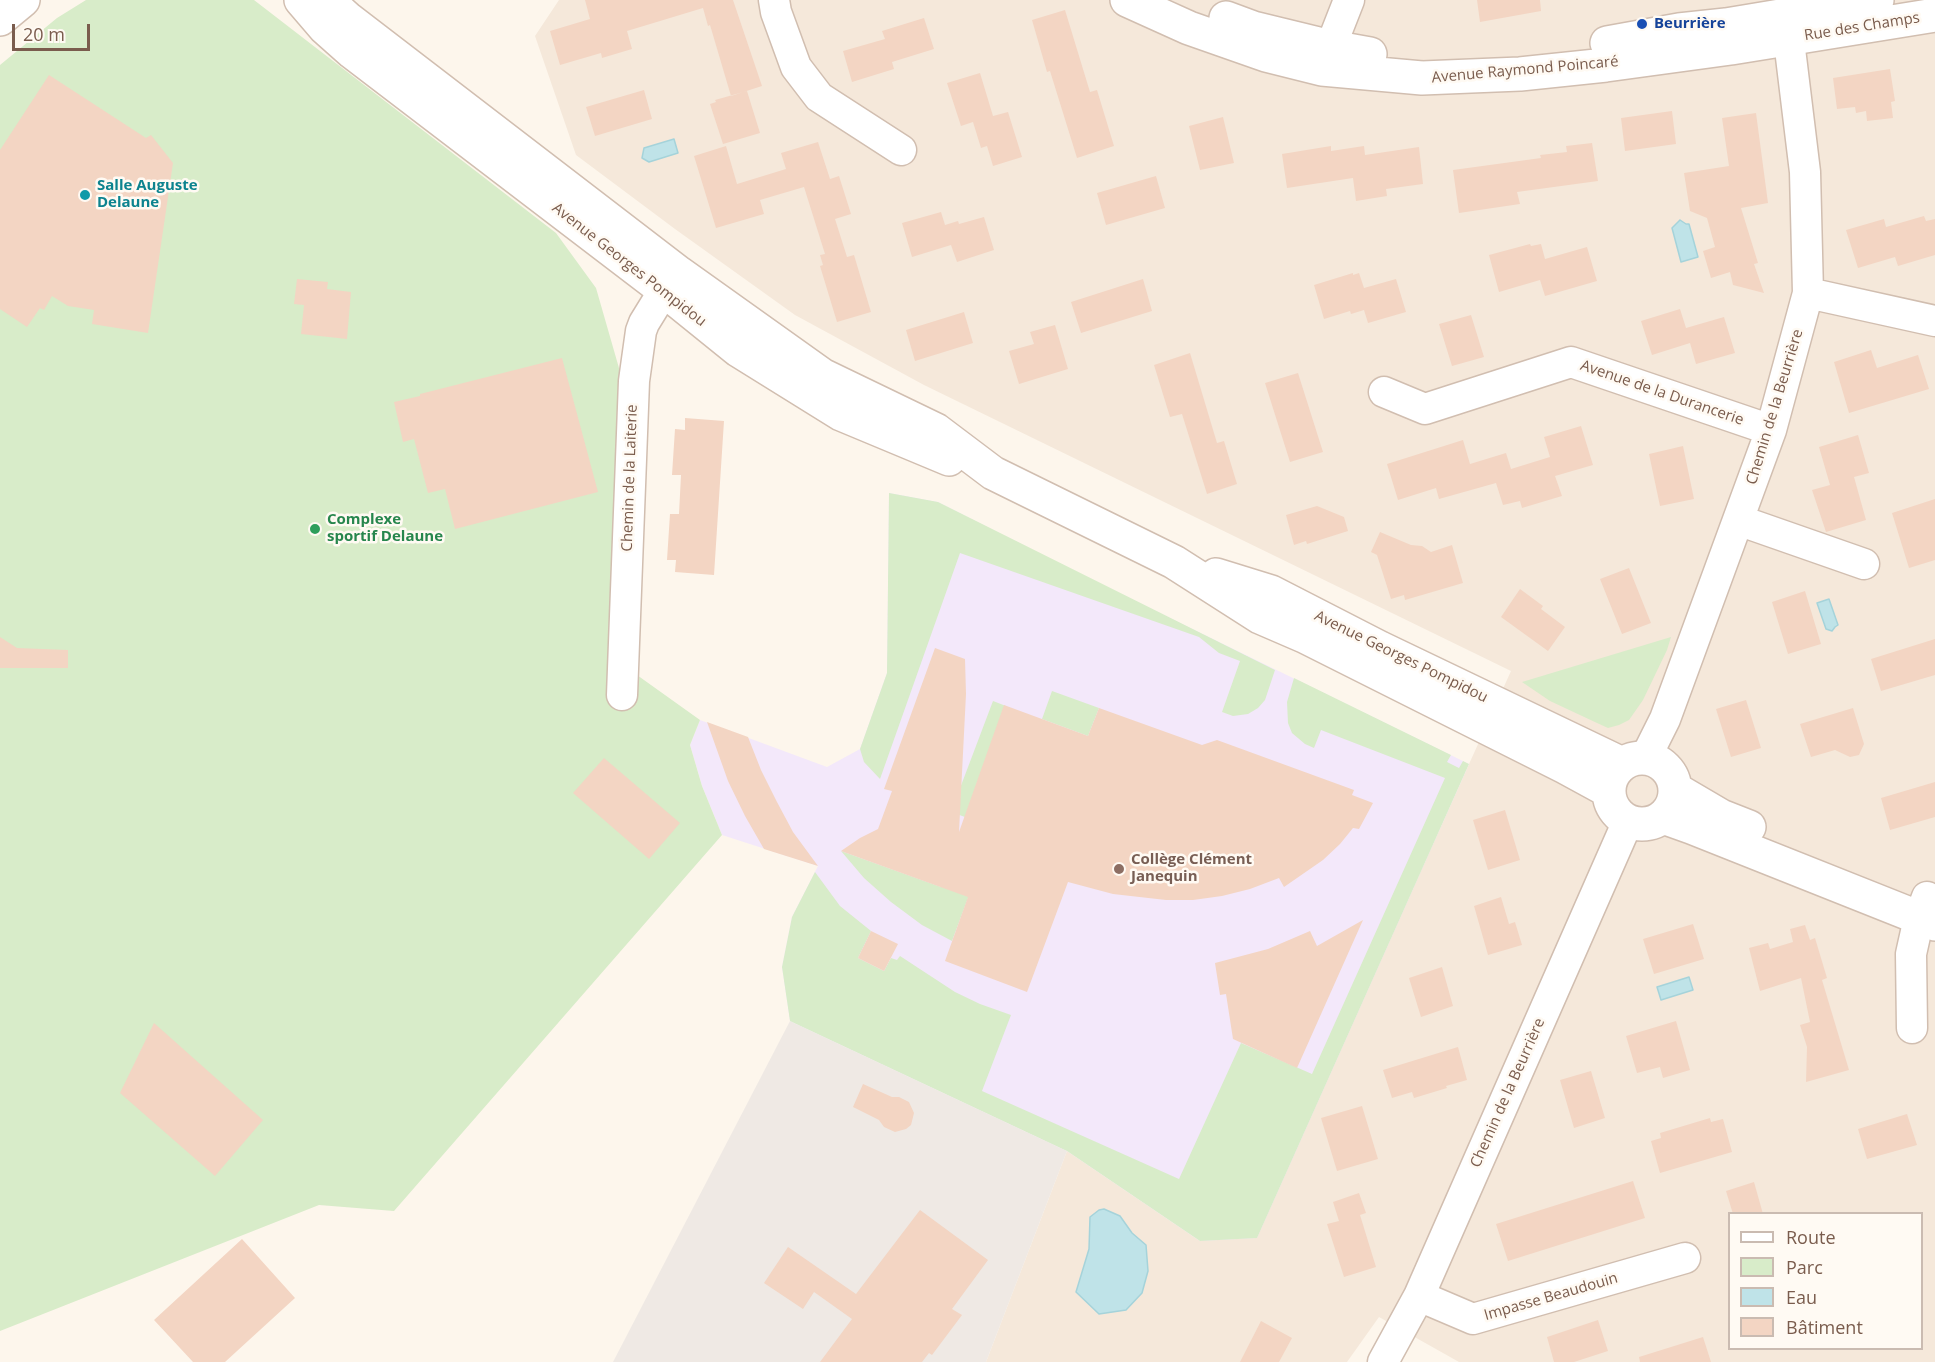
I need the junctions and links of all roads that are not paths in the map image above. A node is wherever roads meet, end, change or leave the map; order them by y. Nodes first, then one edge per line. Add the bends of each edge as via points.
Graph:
1 (23, 0) edge
2 (301, 0) edge
3 (327, 0) edge
4 (774, 0) edge
5 (1127, 0) edge
6 (1182, 0) edge
7 (1349, 0) edge
8 (1877, 0) edge
9 (1935, 15) edge
10 (1786, 18) edge
11 (0, 19) edge
12 (1726, 26) joint
13 (1327, 58) junction
14 (901, 150) dead end
15 (672, 282) junction
16 (1808, 293) junction
17 (1935, 321) edge
18 (1384, 392) dead end
19 (1771, 430) junction
20 (1738, 520) junction
21 (1864, 564) dead end
22 (622, 696) dead end
23 (1625, 771) junction
24 (1669, 803) junction
25 (1628, 821) junction
26 (1929, 910) edge
27 (1912, 1028) dead end
28 (1685, 1258) dead end
29 (1419, 1296) junction
30 (1383, 1362) edge

1 - 11 street
2 - 15 street, Avenue Georges Pompidou via 352,52
3 - 15 street, Avenue Georges Pompidou
4 - 14 street via 796,67 819,97
5 - 13 street, Avenue Raymond Poincaré via 1252,51
6 - 13 street, Avenue Raymond Poincaré
7 - 13 street
8 - 10 street, Rue des Champs
9 - 10 street, Rue des Champs
10 - 12 street, Rue des Champs
10 - 13 street, Avenue Raymond Poincaré via 1606,65 1520,74 1422,78
10 - 16 street, Chemin de la Beurrière via 1804,172
12 - 13 street, Avenue Raymond Poincaré via 1516,56 1470,59 1365,53
15 - 22 street, Chemin de la Laiterie via 641,331 634,381
15 - 23 street, Avenue Georges Pompidou via 822,375 936,430 993,472 1174,562 1270,592
16 - 17 street
16 - 19 street, Chemin de la Beurrière
18 - 19 street, Avenue de la Durancerie via 1425,409 1571,362
19 - 20 street, Chemin de la Beurrière
20 - 21 street
20 - 23 street, Chemin de la Beurrière via 1665,719
23 - 24 street, Avenue Georges Pompidou via 1661,763 1671,774
23 - 25 street via 1611,803 1617,814
24 - 25 street via 1655,822
24 - 26 street via 1691,826
25 - 29 street, Chemin de la Beurrière
26 - 27 street via 1911,954
28 - 29 street, Impasse Beaudouin via 1473,1319
29 - 30 street, Chemin de la Beurrière

